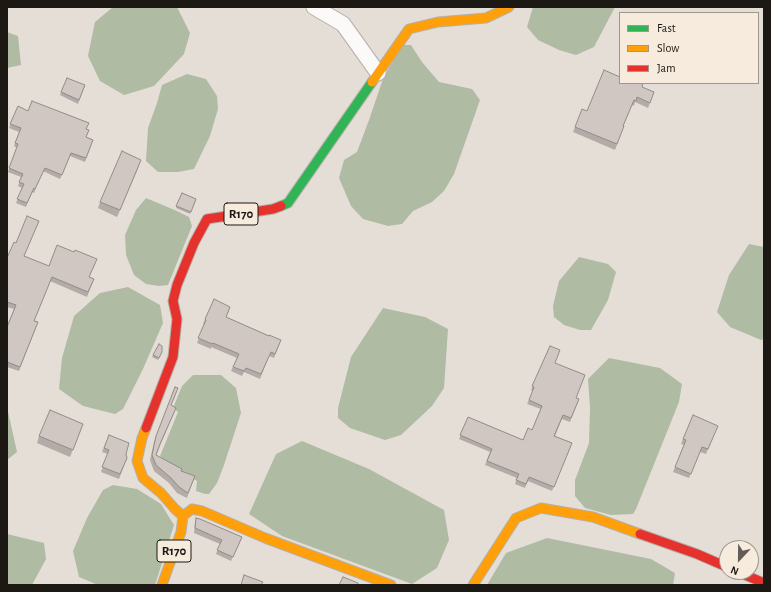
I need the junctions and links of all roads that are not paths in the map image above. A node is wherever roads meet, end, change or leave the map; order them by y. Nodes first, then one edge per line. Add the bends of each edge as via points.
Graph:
1 (314, 7) edge
2 (509, 7) edge
3 (378, 73) junction
4 (183, 516) junction
5 (719, 564) edge
6 (162, 585) edge
7 (391, 585) edge
8 (473, 585) edge

1 - 3 street via 343,24
2 - 3 main road, R170 via 486,18 438,22 409,29
3 - 4 main road, R170 via 288,203 273,209 207,219 194,243 173,301 177,319 173,357 142,438 137,461 143,478
4 - 6 main road, R170 via 181,532
4 - 7 main road via 192,509 202,511 265,538
5 - 8 main road via 593,517 541,508 516,518

